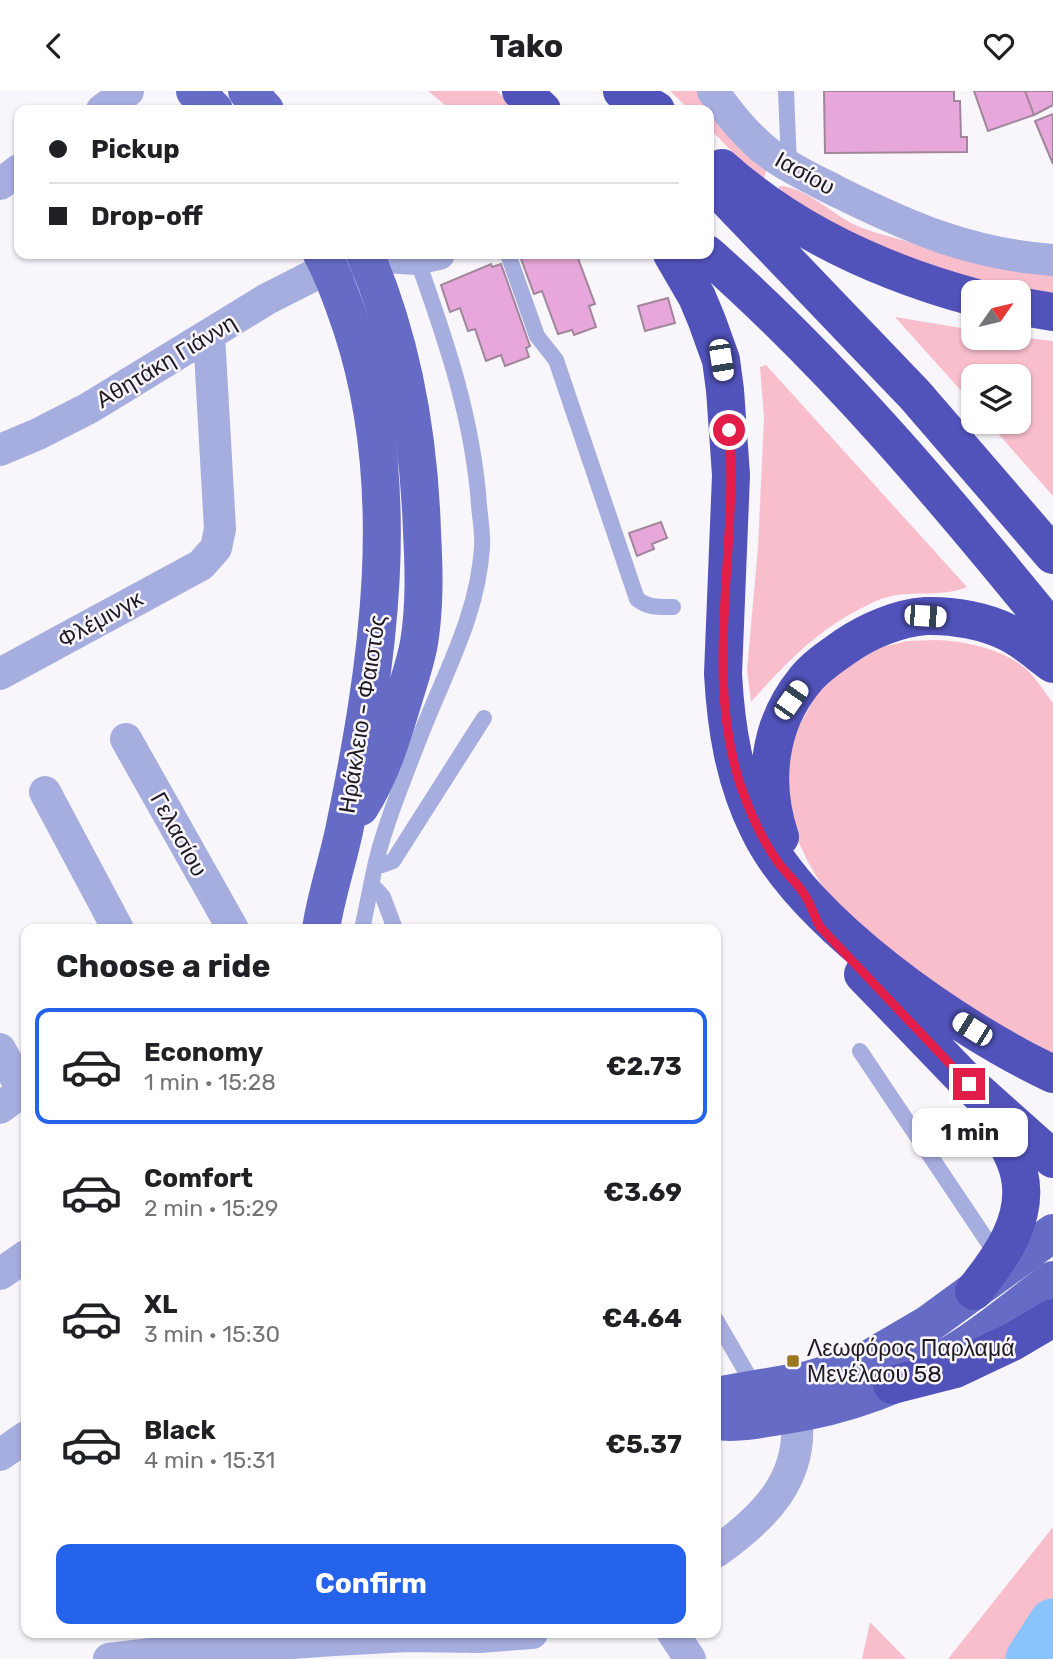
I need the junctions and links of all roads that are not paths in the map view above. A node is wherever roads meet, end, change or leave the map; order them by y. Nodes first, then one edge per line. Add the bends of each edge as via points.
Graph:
1 (128, 91) edge
2 (195, 91) edge
3 (247, 91) edge
4 (521, 91) edge
5 (621, 91) edge
6 (713, 91) edge
7 (786, 91) edge
8 (109, 105) edge
9 (209, 105) edge
10 (260, 105) edge
11 (536, 105) edge
12 (635, 105) edge
13 (647, 105) edge
14 (714, 160) edge
15 (789, 166) junction
16 (714, 185) edge
17 (343, 259) edge
18 (345, 259) edge
19 (429, 259) edge
20 (510, 259) edge
21 (675, 259) edge
22 (712, 259) edge
23 (1053, 260) edge
24 (961, 294) edge
25 (1031, 308) edge
26 (1053, 311) edge
27 (209, 335) junction
28 (0, 450) edge
29 (1053, 555) edge
30 (673, 607) dead end
31 (1053, 631) edge
32 (1053, 664) edge
33 (0, 674) edge
34 (484, 718) dead end
35 (126, 739) dead end
36 (45, 792) dead end
37 (376, 862) junction
38 (373, 886) junction
39 (801, 890) junction
40 (115, 924) edge
41 (230, 924) edge
42 (322, 924) edge
43 (363, 924) edge
44 (394, 924) edge
45 (0, 1049) edge
46 (860, 1051) dead end
47 (1053, 1074) edge
48 (969, 1084) junction
49 (16, 1099) edge
50 (1053, 1159) edge
51 (1053, 1233) edge
52 (21, 1259) edge
53 (1000, 1259) junction
54 (0, 1274) edge
55 (1053, 1280) edge
56 (974, 1291) junction
57 (1053, 1318) edge
58 (721, 1328) edge
59 (892, 1385) junction
60 (757, 1389) junction
61 (721, 1394) edge
62 (796, 1414) junction
63 (721, 1421) edge
64 (21, 1440) edge
65 (0, 1455) edge
66 (721, 1548) edge
67 (338, 1638) edge
68 (676, 1638) edge
69 (216, 1641) edge
70 (109, 1659) edge
71 (690, 1659) edge

1 - 8 street
2 - 9 main road
3 - 10 main road
4 - 11 highway
5 - 12 highway
5 - 13 highway
6 - 15 street, Ιασίου via 745,132
7 - 15 lane
14 - 24 highway via 791,219 851,254
15 - 23 street, Ιασίου via 917,229 978,249
16 - 29 highway via 915,395
17 - 27 street, Αθητάκη Γιάννη
18 - 42 main road, Ηράκλειο - Φαιστός via 372,403 383,536 377,628 344,832
19 - 37 lane via 467,413 482,546 475,595 462,637 418,742
20 - 30 lane via 537,336 556,360 637,599 655,607
21 - 39 highway via 707,321 721,360 725,390 731,475 723,674 728,734 740,783 759,830
22 - 31 highway via 851,394
25 - 26 highway
27 - 28 street, Αθητάκη Γιάννη via 89,408
27 - 33 street, Φλέμινγκ via 220,529 216,548 201,565
32 - 39 highway via 1011,633 925,616 856,640 806,678 776,734 770,779 773,809
34 - 37 lane via 393,861
35 - 41 street, Γελασίου
36 - 40 street
37 - 38 lane
38 - 43 lane
38 - 44 lane
39 - 47 highway via 854,941 944,1012
39 - 48 highway via 826,935
45 - 49 street
46 - 53 lane
48 - 50 highway
48 - 53 highway via 1001,1133 1020,1176 1020,1209
51 - 56 main road
52 - 54 street
53 - 56 highway
55 - 59 main road via 964,1347
56 - 60 main road via 905,1339 856,1365
57 - 59 highway via 954,1369
58 - 60 lane
59 - 62 main road
60 - 61 main road
62 - 63 main road
62 - 66 street via 798,1443 778,1496
64 - 65 street
67 - 69 street
68 - 71 street
69 - 70 street

